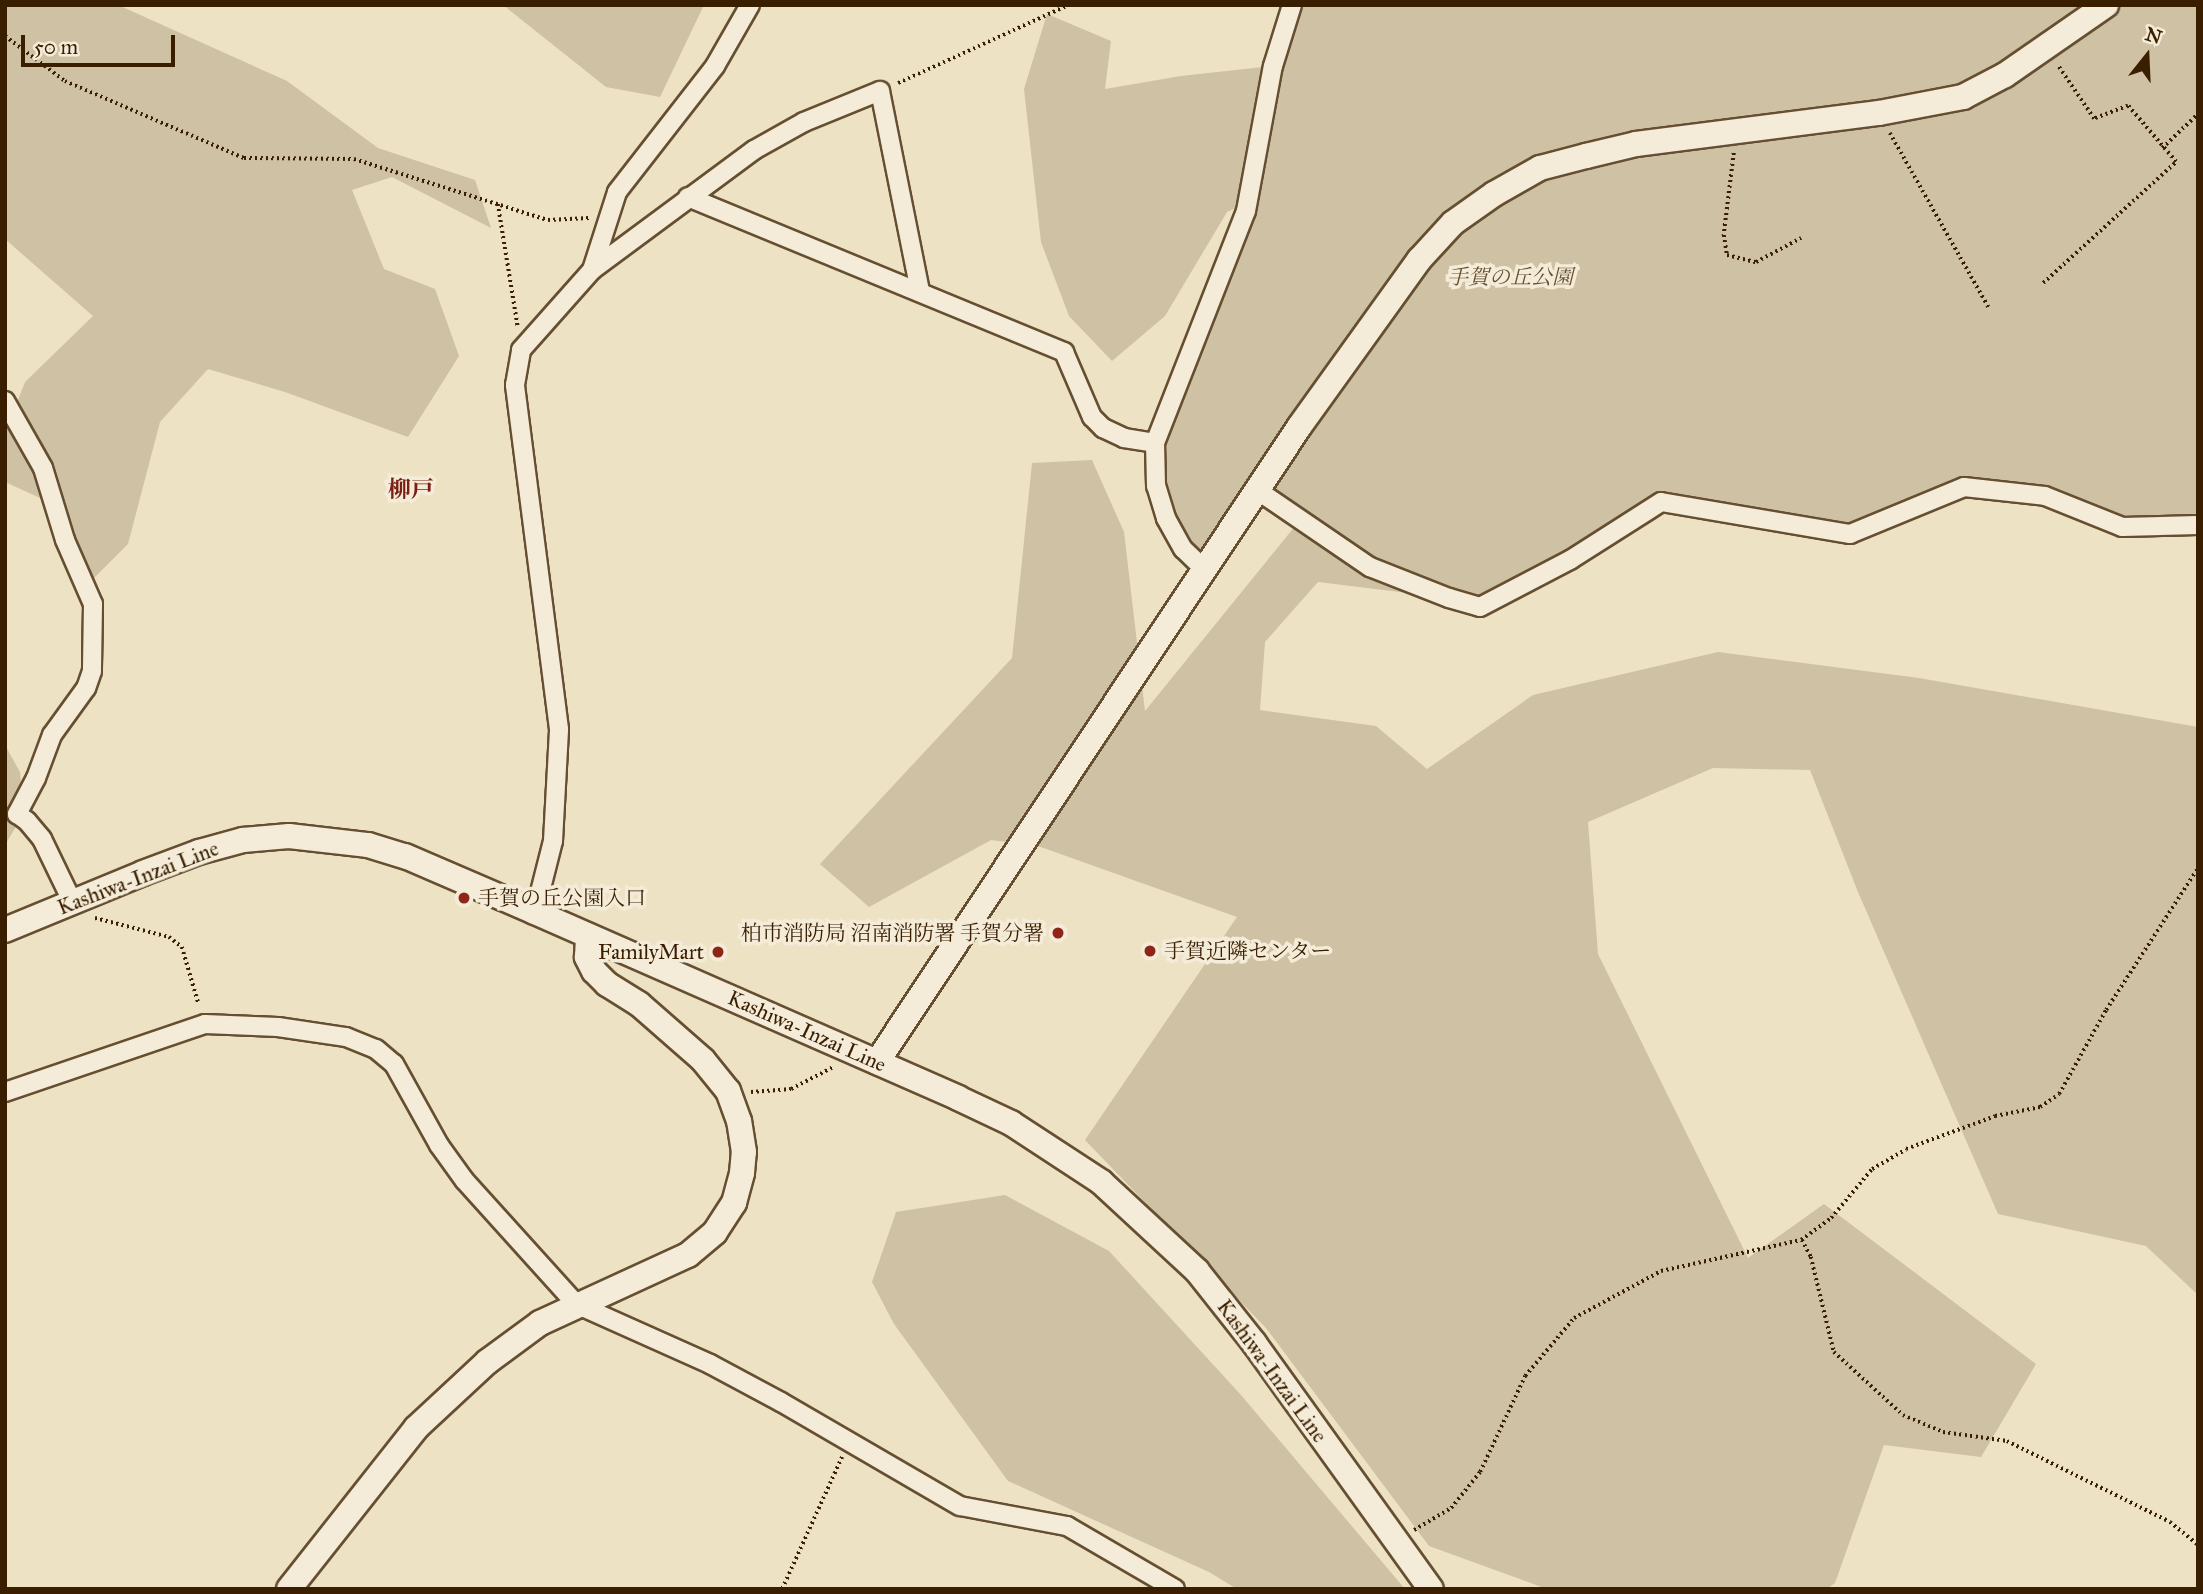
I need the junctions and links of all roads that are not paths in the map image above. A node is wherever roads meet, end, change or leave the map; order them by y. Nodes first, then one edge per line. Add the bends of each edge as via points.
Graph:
1 (750, 5) edge
2 (1292, 5) edge
3 (2106, 5) edge
4 (688, 197) junction
5 (592, 270) junction
6 (920, 292) junction
7 (5, 401) edge
8 (1155, 443) junction
9 (1256, 490) junction
10 (2198, 525) edge
11 (1204, 569) junction
12 (11, 813) edge
13 (72, 901) junction
14 (535, 912) junction
15 (5, 930) edge
16 (588, 936) junction
17 (866, 1057) junction
18 (5, 1092) edge
19 (576, 1304) junction
20 (289, 1589) edge
21 (1175, 1589) edge
22 (1431, 1589) edge

1 - 5 street via 715,66 617,192
2 - 8 street via 1273,66 1246,211
3 - 9 street via 2005,75 1963,97 1879,113 1636,144 1540,168 1494,194 1452,223 1419,260
4 - 5 street
4 - 6 street
4 - 6 street via 754,150 804,122 880,91
5 - 14 street via 521,350 515,385 559,729 554,841
6 - 8 street via 1064,352 1092,417 1124,438
7 - 12 street via 43,468 65,540 93,604 92,671 86,688 52,735 36,778
8 - 11 street via 1156,486 1166,519 1183,549
9 - 10 street via 1370,566 1480,607 1570,560 1661,502 1850,534 1964,487 2045,496 2122,527
9 - 11 street
11 - 17 street
12 - 13 street via 27,821 41,839
13 - 14 street, Kashiwa-Inzai Line via 199,852 243,840 289,836 380,848
13 - 15 street, Kashiwa-Inzai Line
14 - 16 street, Kashiwa-Inzai Line
16 - 17 street, Kashiwa-Inzai Line
16 - 19 street via 587,957 594,971 704,1060 728,1091 744,1152 734,1203 715,1232 688,1255
17 - 22 street, Kashiwa-Inzai Line via 1010,1124 1101,1182 1145,1220 1198,1270
18 - 19 street via 205,1024 278,1027 346,1037 376,1049 394,1065 465,1181
19 - 20 street via 540,1323 487,1362 416,1428
19 - 21 street via 710,1364 960,1506 1067,1526

